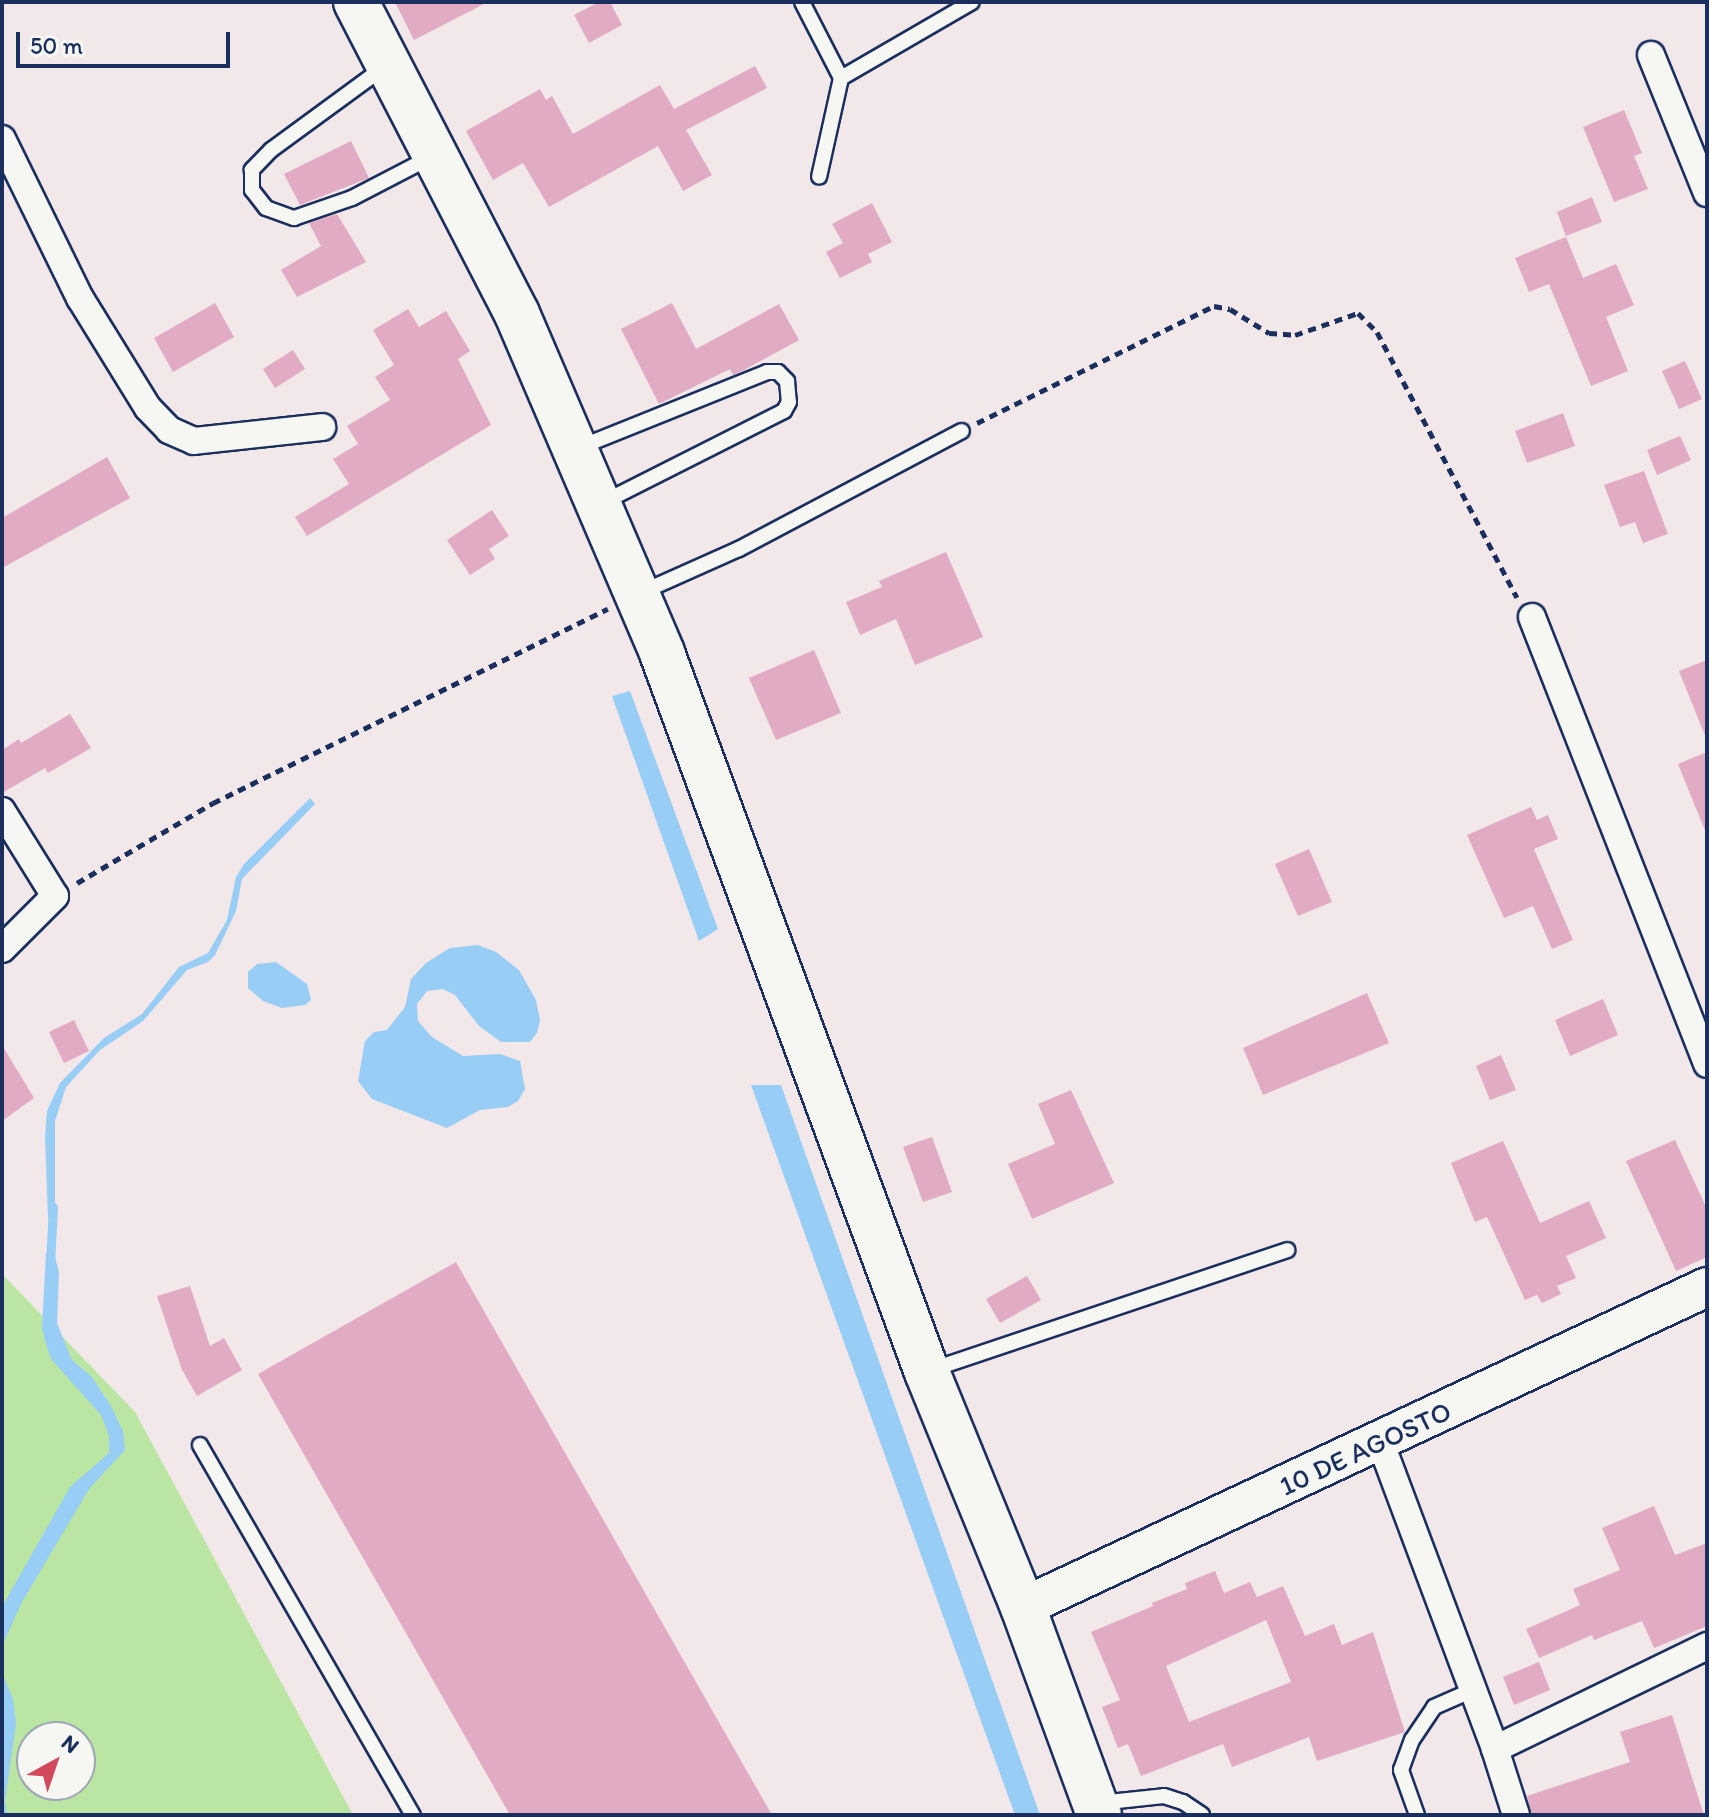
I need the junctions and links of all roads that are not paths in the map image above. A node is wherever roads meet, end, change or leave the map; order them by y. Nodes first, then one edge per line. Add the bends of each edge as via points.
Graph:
1 (356, 2) edge
2 (802, 2) edge
3 (972, 2) edge
4 (1651, 55) dead end
5 (388, 63) junction
6 (841, 78) junction
7 (2, 139) edge
8 (435, 155) junction
9 (11, 177) edge
10 (819, 177) dead end
11 (1707, 193) edge
12 (322, 427) dead end
13 (962, 431) road end
14 (574, 449) junction
15 (598, 505) junction
16 (636, 595) junction
17 (1532, 617) road end
18 (2, 811) edge
19 (2, 949) edge
20 (1707, 1064) edge
21 (1287, 1250) dead end
22 (1707, 1287) edge
23 (927, 1372) junction
24 (1380, 1441) junction
25 (200, 1445) dead end
26 (1023, 1607) junction
27 (1707, 1646) edge
28 (1473, 1690) junction
29 (1495, 1749) junction
30 (1096, 1809) edge
31 (413, 1815) edge
32 (1202, 1815) edge
33 (1417, 1815) edge
34 (1516, 1815) edge

1 - 5 highway
2 - 6 lane
3 - 6 lane
4 - 11 street
5 - 8 highway
5 - 8 lane via 271,150 252,170 252,190 266,208 294,218 352,198
6 - 10 lane
7 - 9 street
8 - 14 highway via 517,314
9 - 12 street via 148,408 169,430 194,441
13 - 16 lane via 739,549
14 - 15 highway
14 - 15 lane via 767,372 778,372 787,381 789,402 784,411
15 - 16 highway
16 - 23 highway via 662,653
17 - 20 street
18 - 19 street via 55,896
21 - 23 lane
22 - 24 street, 10 DE AGOSTO
23 - 26 highway
24 - 26 street, 10 DE AGOSTO
24 - 28 street
25 - 31 lane
26 - 30 highway
27 - 29 street
28 - 29 street
28 - 33 lane via 1434,1707 1412,1740 1401,1770
29 - 34 street
30 - 32 lane via 1164,1796

